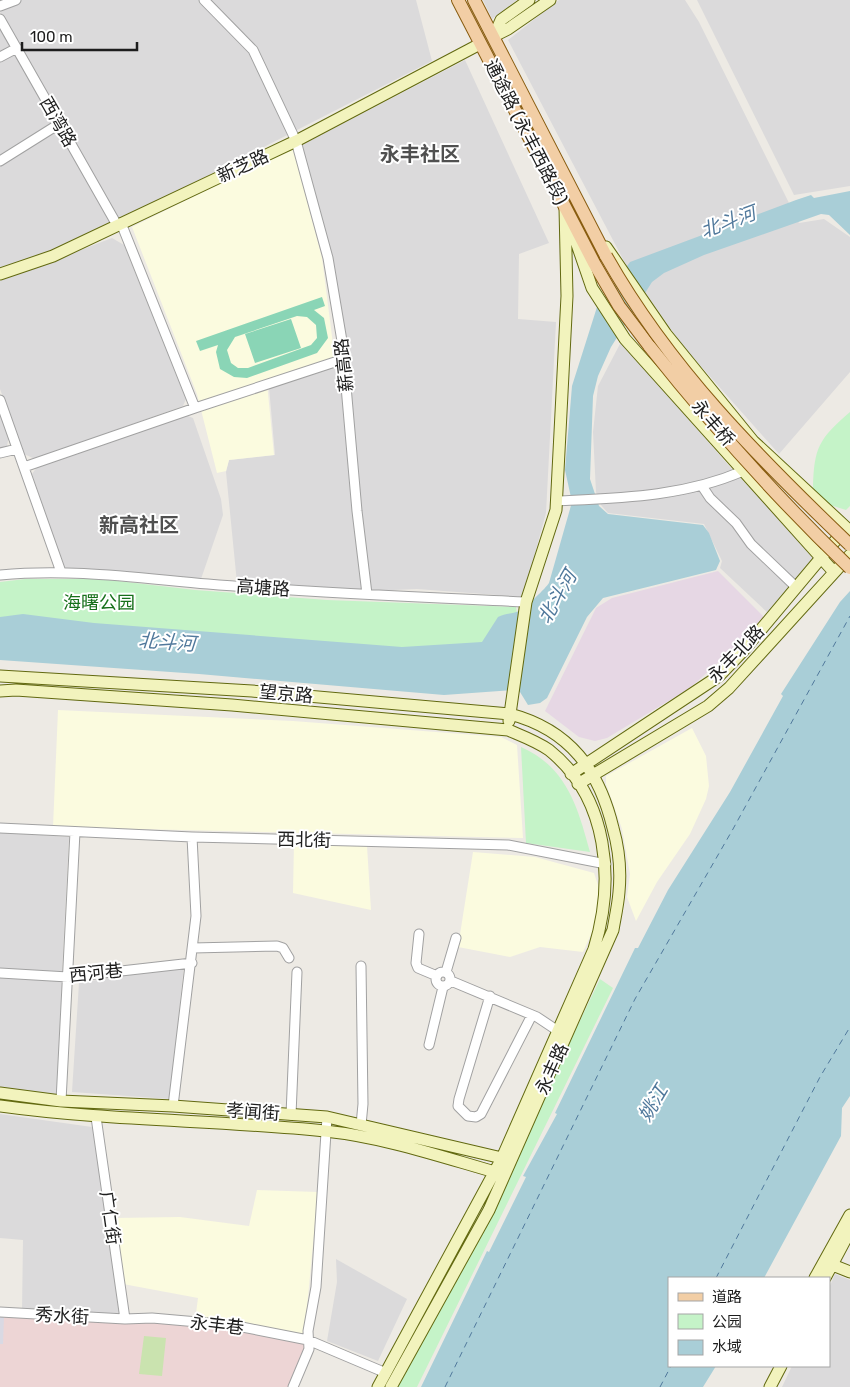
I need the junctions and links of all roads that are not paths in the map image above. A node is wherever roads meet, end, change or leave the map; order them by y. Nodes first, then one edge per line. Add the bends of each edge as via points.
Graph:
1 (16, 0) edge
2 (204, 0) edge
3 (458, 0) edge
4 (474, 0) edge
5 (529, 0) edge
6 (550, 0) edge
7 (0, 6) edge
8 (0, 19) edge
9 (494, 36) junction
10 (480, 44) junction
11 (17, 48) junction
12 (0, 57) edge
13 (59, 124) junction
14 (296, 141) junction
15 (0, 161) edge
16 (565, 208) junction
17 (119, 224) junction
18 (595, 232) junction
19 (606, 256) joint
20 (594, 263) joint
21 (0, 274) edge
22 (344, 359) junction
23 (0, 400) edge
24 (195, 408) junction
25 (18, 449) junction
26 (0, 453) edge
27 (24, 467) junction
28 (743, 471) junction
29 (702, 486) junction
30 (556, 501) junction
31 (849, 527) edge
32 (850, 545) edge
33 (850, 555) edge
34 (821, 557) junction
35 (850, 568) edge
36 (833, 571) junction
37 (61, 572) junction
38 (0, 575) edge
39 (796, 587) junction
40 (368, 594) junction
41 (526, 602) junction
42 (0, 676) edge
43 (0, 691) edge
44 (510, 714) junction
45 (508, 730) junction
46 (565, 741) joint
47 (560, 760) joint
48 (586, 762) junction
49 (593, 774) junction
50 (574, 779) junction
51 (0, 828) edge
52 (75, 832) junction
53 (192, 837) junction
54 (606, 864) junction
55 (419, 934) dead end
56 (456, 938) dead end
57 (193, 948) junction
58 (290, 958) dead end
59 (192, 963) junction
60 (361, 966) dead end
61 (297, 972) dead end
62 (446, 972) junction
63 (0, 973) edge
64 (437, 976) junction
65 (68, 977) junction
66 (451, 981) junction
67 (443, 987) junction
68 (490, 996) junction
69 (532, 1015) junction
70 (558, 1031) junction
71 (429, 1045) dead end
72 (0, 1093) edge
73 (62, 1101) junction
74 (0, 1106) edge
75 (173, 1106) junction
76 (291, 1115) junction
77 (96, 1116) junction
78 (327, 1117) junction
79 (361, 1125) junction
80 (327, 1131) junction
81 (502, 1158) junction
82 (495, 1172) junction
83 (850, 1215) edge
84 (850, 1231) edge
85 (827, 1263) junction
86 (850, 1272) edge
87 (816, 1277) edge
88 (825, 1277) edge
89 (0, 1312) edge
90 (125, 1319) junction
91 (308, 1340) junction
92 (773, 1367) edge
93 (780, 1367) edge
94 (386, 1373) junction
95 (293, 1387) edge
96 (378, 1387) edge
97 (391, 1387) edge
98 (763, 1387) edge
99 (770, 1387) edge

1 - 7 street
2 - 14 street, 薪高路 via 253,50
3 - 10 main road, 通途路 (永丰西路段)
4 - 9 main road, 通途路 (永丰西路段)
5 - 9 main road via 501,20
6 - 9 main road
8 - 11 street, 西湾路
9 - 18 main road, 通途路 (永丰西路段)
10 - 14 main road, 新芝路
10 - 16 main road, 通途路 (永丰西路段)
11 - 12 street
11 - 13 street, 西湾路
13 - 15 street
13 - 17 street, 西湾路
14 - 17 main road, 新芝路
14 - 22 street, 薪高路 via 328,258
16 - 20 main road, 通途路 (永丰西路段)
16 - 28 main road via 583,267 599,299 625,338
16 - 30 main road via 567,296
17 - 21 main road, 新芝路 via 53,256
17 - 24 street, 西湾路
18 - 19 main road, 通途路 (永丰西路段)
18 - 31 main road via 644,306 753,441
19 - 32 main road, 永丰桥, bridge via 624,288 686,376 804,502
20 - 35 main road, 永丰桥, bridge via 619,306 689,396 809,528
22 - 24 street
22 - 40 street, 薪高路 via 357,511
23 - 25 street
24 - 27 street
25 - 26 street
25 - 27 street
27 - 37 street
28 - 29 street
28 - 34 main road
29 - 30 street via 642,498
29 - 39 street via 751,544
30 - 41 main road via 556,510
31 - 34 main road, 永丰北路
33 - 36 main road, 永丰北路
34 - 36 main road
34 - 39 main road, 永丰北路
36 - 49 main road, 永丰北路 via 729,688 708,706
37 - 38 street, 高塘路
37 - 40 street, 高塘路
39 - 48 main road, 永丰北路 via 719,676
40 - 41 street, 高塘路
41 - 44 main road
42 - 44 main road, 望京路 via 252,690
43 - 45 main road, 望京路 via 222,704
44 - 45 main road
44 - 46 main road, 望京路 via 531,719
45 - 47 main road, 望京路 via 533,740
46 - 48 main road, 永丰路
47 - 50 main road, 永丰路
48 - 49 main road, 永丰路
48 - 50 main road, 永丰北路
49 - 50 main road, 永丰北路
49 - 97 main road, 永丰路 via 609,808 618,844 620,892 613,930 489,1210
50 - 54 main road, 永丰路 via 590,805
51 - 52 street, 西北街
52 - 53 street, 西北街
52 - 65 street
53 - 54 street, 西北街 via 508,845
53 - 57 street via 196,916
54 - 70 main road, 永丰路 via 601,927
55 - 64 street via 418,968
56 - 62 street
57 - 58 street via 277,946 283,948
57 - 59 street
59 - 65 street, 西河巷
59 - 75 street
60 - 79 street
61 - 76 street
62 - 64 street
62 - 66 street
63 - 65 street, 西河巷
64 - 67 street via 438,984
65 - 73 street
66 - 67 street
66 - 68 street
67 - 71 street
68 - 69 street
68 - 69 street via 459,1099 462,1112 468,1116 481,1114
69 - 70 street
70 - 81 main road, 永丰路
72 - 73 main road, 孝闻街
73 - 75 main road, 孝闻街
74 - 77 main road, 孝闻街
75 - 76 main road, 孝闻街
76 - 78 main road, 孝闻街
77 - 80 main road, 孝闻街
77 - 90 street, 广仁街
78 - 79 main road, 孝闻街
78 - 80 street
79 - 81 main road, 孝闻街
80 - 82 main road, 孝闻街 via 409,1147
80 - 91 street via 316,1287
81 - 82 main road, 永丰路
82 - 94 main road, 永丰路
83 - 85 main road
84 - 85 main road
85 - 86 main road
85 - 87 main road
85 - 88 main road
89 - 90 street, 秀水街
90 - 91 street, 永丰巷 via 152,1318 232,1325
91 - 94 street, 永丰巷
91 - 95 street via 309,1348
92 - 98 main road
93 - 99 main road
94 - 96 main road, 永丰路

